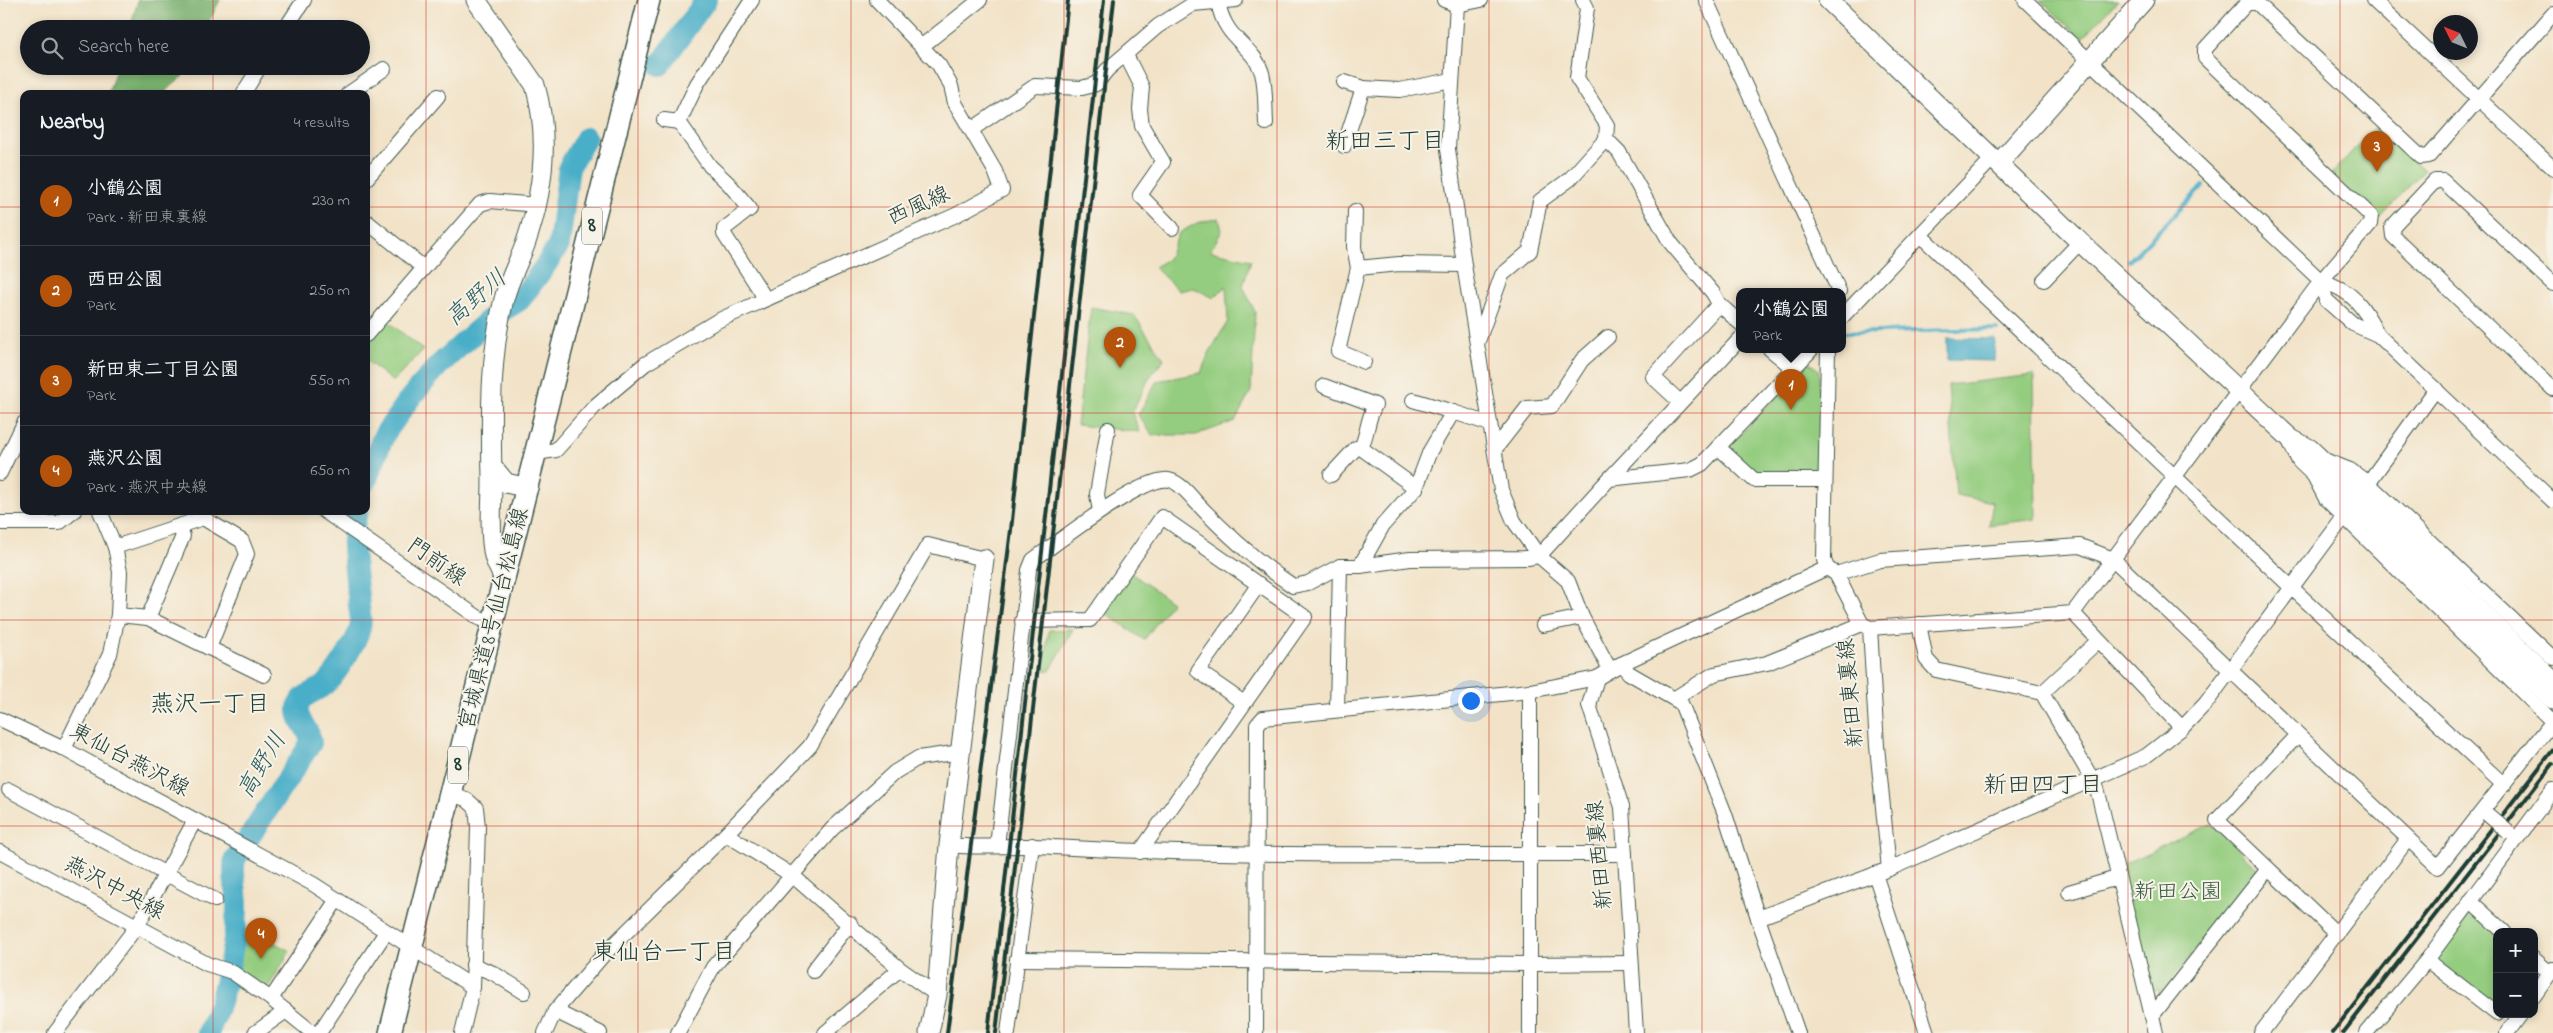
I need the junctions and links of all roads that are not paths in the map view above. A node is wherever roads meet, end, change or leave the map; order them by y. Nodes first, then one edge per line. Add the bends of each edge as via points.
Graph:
1 (304, 0) edge
2 (476, 0) edge
3 (649, 0) edge
4 (752, 0) edge
5 (877, 0) edge
6 (980, 0) edge
7 (1236, 0) edge
8 (1444, 0) edge
9 (1481, 0) edge
10 (1583, 0) edge
11 (1706, 0) edge
12 (2025, 0) edge
13 (2144, 0) edge
14 (2373, 0) edge
15 (1830, 1) edge
16 (1192, 2) edge
17 (1218, 2) junction
18 (1457, 5) junction
19 (2553, 14) edge
20 (290, 20) edge
21 (922, 46) junction
22 (1126, 55) junction
23 (2090, 61) junction
24 (384, 69) dead end
25 (255, 75) edge
26 (1452, 80) junction
27 (1344, 82) dead end
28 (1363, 88) junction
29 (246, 90) edge
30 (354, 90) edge
31 (438, 96) dead end
32 (2479, 100) junction
33 (664, 120) dead end
34 (680, 122) junction
35 (1266, 123) dead end
36 (971, 130) junction
37 (1606, 140) junction
38 (1344, 146) dead end
39 (1996, 161) junction
40 (2553, 168) edge
41 (370, 174) edge
42 (538, 205) junction
43 (1355, 211) dead end
44 (370, 224) edge
45 (1172, 228) dead end
46 (1920, 236) junction
47 (2080, 242) junction
48 (1464, 265) junction
49 (424, 268) junction
50 (1358, 268) junction
51 (2044, 280) dead end
52 (2321, 281) junction
53 (2553, 284) edge
54 (1838, 288) edge
55 (765, 298) junction
56 (1720, 304) junction
57 (1846, 313) edge
58 (1736, 319) edge
59 (370, 330) edge
60 (1608, 337) dead end
61 (1478, 341) junction
62 (1736, 343) edge
63 (1775, 353) edge
64 (1808, 353) edge
65 (1828, 353) edge
66 (1364, 362) dead end
67 (1793, 368) junction
68 (1324, 386) dead end
69 (2436, 389) junction
70 (2553, 389) edge
71 (2238, 390) junction
72 (1413, 400) dead end
73 (1680, 402) junction
74 (1454, 412) junction
75 (1490, 424) junction
76 (1108, 428) dead end
77 (20, 431) edge
78 (1718, 446) junction
79 (1361, 448) junction
80 (1495, 449) junction
81 (536, 453) junction
82 (2314, 463) junction
83 (492, 466) junction
84 (0, 473) edge
85 (1331, 475) dead end
86 (2174, 476) junction
87 (1609, 479) junction
88 (1825, 480) junction
89 (2368, 483) junction
90 (1416, 488) junction
91 (527, 492) junction
92 (2553, 501) edge
93 (1100, 511) junction
94 (69, 515) edge
95 (102, 515) edge
96 (330, 515) edge
97 (2344, 517) junction
98 (0, 523) edge
99 (179, 526) junction
100 (115, 547) junction
101 (1538, 556) junction
102 (984, 559) joint
103 (2113, 559) junction
104 (1340, 566) junction
105 (1360, 566) junction
106 (1831, 571) junction
107 (505, 580) junction
108 (1259, 584) junction
109 (2292, 588) junction
110 (2460, 602) junction
111 (2073, 613) junction
112 (118, 616) junction
113 (1582, 617) junction
114 (148, 618) junction
115 (1022, 621) junction
116 (494, 623) junction
117 (1919, 624) junction
118 (1543, 625) dead end
119 (1866, 626) junction
120 (2098, 641) junction
121 (209, 648) junction
122 (2553, 658) edge
123 (1615, 667) junction
124 (2231, 672) junction
125 (264, 675) dead end
126 (1597, 678) junction
127 (2553, 681) edge
128 (1530, 690) junction
129 (2042, 693) junction
130 (1675, 698) junction
131 (2553, 699) edge
132 (1244, 703) junction
133 (1337, 710) junction
134 (0, 719) edge
135 (2553, 722) edge
136 (2182, 728) junction
137 (2298, 736) junction
138 (64, 749) junction
139 (961, 752) junction
140 (2092, 779) junction
141 (2504, 785) junction
142 (8, 790) dead end
143 (2553, 790) edge
144 (451, 794) junction
145 (2487, 814) dead end
146 (195, 820) junction
147 (2508, 832) dead end
148 (726, 834) junction
149 (2408, 839) junction
150 (949, 845) junction
151 (1032, 845) junction
152 (997, 846) junction
153 (0, 852) edge
154 (1140, 852) junction
155 (1257, 854) junction
156 (1529, 854) junction
157 (1625, 854) junction
158 (1889, 869) junction
159 (2268, 869) junction
160 (167, 874) junction
161 (1875, 874) junction
162 (793, 876) junction
163 (2117, 878) junction
164 (2068, 892) dead end
165 (215, 900) dead end
166 (336, 901) junction
167 (2470, 901) junction
168 (1758, 918) junction
169 (850, 923) junction
170 (137, 926) junction
171 (2500, 928) edge
172 (386, 932) junction
173 (2337, 934) junction
174 (412, 948) junction
175 (1017, 959) junction
176 (2427, 960) junction
177 (1256, 962) junction
178 (2538, 962) edge
179 (1631, 963) junction
180 (1528, 964) junction
181 (473, 965) junction
182 (900, 969) junction
183 (813, 971) dead end
184 (2552, 971) edge
185 (473, 987) junction
186 (2538, 990) edge
187 (524, 992) dead end
188 (937, 995) junction
189 (271, 999) junction
190 (286, 1011) junction
191 (555, 1011) junction
192 (2493, 1011) edge
193 (2152, 1016) junction
194 (2500, 1018) edge
195 (2518, 1018) edge
196 (2510, 1030) edge
197 (54, 1033) edge
198 (255, 1033) edge
199 (313, 1033) edge
200 (319, 1033) edge
201 (390, 1033) edge
202 (462, 1033) edge
203 (545, 1033) edge
204 (600, 1033) edge
205 (678, 1033) edge
206 (825, 1033) edge
207 (928, 1033) edge
208 (1008, 1033) edge
209 (1256, 1033) edge
210 (1530, 1033) edge
211 (1636, 1033) edge
212 (1798, 1033) edge
213 (1927, 1033) edge
214 (2156, 1033) edge
215 (2261, 1033) edge
216 (2366, 1033) edge

1 - 20 street
2 - 42 street via 534,85 539,100 543,170
3 - 81 main road, 宮城県道8号仙台松島線 / 8
4 - 34 street via 698,84
5 - 21 street
6 - 21 street
7 - 17 street
8 - 18 street
9 - 18 street
10 - 37 street via 1587,8 1577,78 1607,125
11 - 54 street
12 - 23 street
13 - 23 street
14 - 32 street
15 - 39 street
16 - 17 street
16 - 22 street via 1158,26
17 - 35 street via 1224,26 1255,60 1262,73
18 - 26 street
19 - 32 street
21 - 36 street via 939,65
22 - 36 street via 1096,84 1082,88 1035,86
22 - 45 street via 1142,87 1142,126 1163,162 1140,195
23 - 39 street
23 - 52 street
24 - 30 street
25 - 29 street
26 - 28 street via 1399,90
26 - 48 street via 1448,148
27 - 28 street
28 - 38 street
31 - 41 street
32 - 40 street
32 - 52 street via 2429,156 2421,157 2257,3 2248,3 2205,49 2205,58 2370,216 2370,224
33 - 34 street
34 - 55 street via 710,166 750,209 724,229 724,234
36 - 55 street, 西風線 via 1002,190 956,214
37 - 56 street via 1619,152 1670,242
37 - 61 street via 1570,179 1540,201 1530,251 1502,275
39 - 46 street
39 - 47 street
42 - 49 street via 490,201 480,204
42 - 83 street via 500,317 492,373
43 - 50 street via 1354,247
44 - 49 street
46 - 57 street
46 - 86 street
47 - 51 street
47 - 71 street
48 - 50 street via 1399,264
48 - 61 street
49 - 59 street
50 - 66 street via 1338,351
52 - 69 street via 2326,300 2353,324 2378,336
52 - 71 street
53 - 70 street via 2444,181 2435,181 2392,227 2393,236
55 - 81 street, 西風線 via 717,320 645,364 595,406 556,450
56 - 58 street
56 - 73 street via 1653,377
60 - 80 street via 1582,360 1552,406 1527,408
61 - 75 street
62 - 73 street
63 - 67 street
64 - 67 street
65 - 88 street, 新田東裏線
67 - 78 street
68 - 79 street via 1375,405 1367,419 1368,434
69 - 89 street
69 - 92 street
71 - 82 street via 2291,438 2301,460
71 - 86 street
72 - 74 street
73 - 87 street
74 - 75 street
74 - 90 street via 1430,451
75 - 80 street
76 - 93 street via 1097,494
77 - 84 street
78 - 87 street via 1702,464 1690,470
78 - 88 street via 1754,480
79 - 85 street via 1356,448
79 - 90 street
80 - 101 street via 1501,490 1514,521
81 - 91 main road, 宮城県道8号仙台松島線 / 8
82 - 89 street via 2350,470
82 - 97 street via 2326,499
82 - 110 street
83 - 91 street via 506,483
83 - 107 street via 494,557
86 - 103 street
86 - 109 street
87 - 101 street
88 - 106 street, 新田東裏線 via 1824,560
89 - 122 street
90 - 105 street via 1383,525
91 - 107 main road, 宮城県道8号仙台松島線 / 8
93 - 104 street via 1157,480 1168,480 1175,482 1220,528 1272,572 1294,586 1308,583
93 - 115 street via 1033,560
94 - 98 street via 59,523
95 - 100 street
96 - 116 street, 門前線 via 479,618
97 - 109 street
97 - 135 street
99 - 100 street
99 - 114 street via 183,536
99 - 121 street via 203,518 242,541 247,554
100 - 112 street via 120,572
101 - 105 street via 1410,559
101 - 113 street via 1568,581
102 - 139 street
102 - 148 street via 928,545 810,746
103 - 106 street via 2080,546 1880,560
103 - 111 street
103 - 124 street
104 - 105 street
104 - 133 street
106 - 119 street, 新田東裏線
106 - 123 street
107 - 116 main road, 宮城県道8号仙台松島線 / 8
108 - 115 street via 1162,517 1090,620
108 - 132 street via 1305,616
108 - 132 street via 1198,671
109 - 124 street
109 - 141 street
110 - 127 street
110 - 131 street
111 - 117 street
111 - 120 street
112 - 114 street
112 - 138 street via 110,654
113 - 118 street
113 - 123 street
114 - 121 street
115 - 152 street
116 - 144 main road, 宮城県道8号仙台松島線 / 8
117 - 119 street
117 - 129 street via 1926,659 1936,670
119 - 130 street via 1767,663 1714,674
119 - 158 street, 新田東裏線
120 - 129 street
120 - 136 street
121 - 125 street
123 - 126 street
123 - 130 street
124 - 136 street
124 - 137 street
126 - 128 street
126 - 157 street, 新田西裏線 via 1589,704 1622,807
128 - 133 street
128 - 156 street
129 - 140 street
130 - 168 street via 1681,703 1725,814
132 - 154 street
133 - 155 street via 1263,718 1257,725
134 - 138 street, 東仙台燕沢線
135 - 141 street
136 - 140 street via 2146,756
137 - 149 street
137 - 159 street via 2217,820
138 - 146 street, 東仙台燕沢線
139 - 150 street
139 - 162 street via 918,758 895,772 832,830
140 - 158 street
140 - 163 street via 2097,788
141 - 149 street via 2438,867
142 - 160 street
143 - 167 street
144 - 174 main road, 宮城県道8号仙台松島線 / 8
144 - 181 street via 466,799 476,808 477,814
145 - 147 street, bridge
146 - 160 street
146 - 166 street, 東仙台燕沢線 via 313,884
148 - 162 street
148 - 191 street via 605,953
149 - 173 street
150 - 152 street
150 - 188 street
151 - 152 street
151 - 154 street
151 - 175 street
153 - 170 street, 燕沢中央線
154 - 155 street
155 - 156 street
155 - 177 street
156 - 157 street
156 - 180 street
157 - 179 street, 新田西裏線
158 - 161 street
159 - 173 street
159 - 193 street
160 - 165 street
160 - 170 street
161 - 168 street
161 - 213 street
162 - 169 street
162 - 205 street via 713,967
163 - 164 street
163 - 193 street
166 - 172 street
166 - 189 street
167 - 171 street
167 - 176 street
168 - 212 street
169 - 182 street
169 - 183 street
170 - 189 street, 燕沢中央線 via 212,966 232,972
170 - 197 street
172 - 174 street
172 - 200 street
173 - 215 street
174 - 185 street
174 - 201 main road, 宮城県道8号仙台松島線 / 8
175 - 177 street
175 - 208 street
176 - 192 street
176 - 216 street
177 - 180 street
177 - 209 street
178 - 184 street
179 - 180 street
179 - 211 street, 新田西裏線
180 - 210 street
181 - 185 street
181 - 187 street
182 - 188 street
182 - 206 street
184 - 186 street
185 - 202 street
188 - 207 street
189 - 190 street
190 - 198 street
190 - 199 street
191 - 203 street
191 - 204 street
193 - 214 street
194 - 196 street
195 - 196 street

